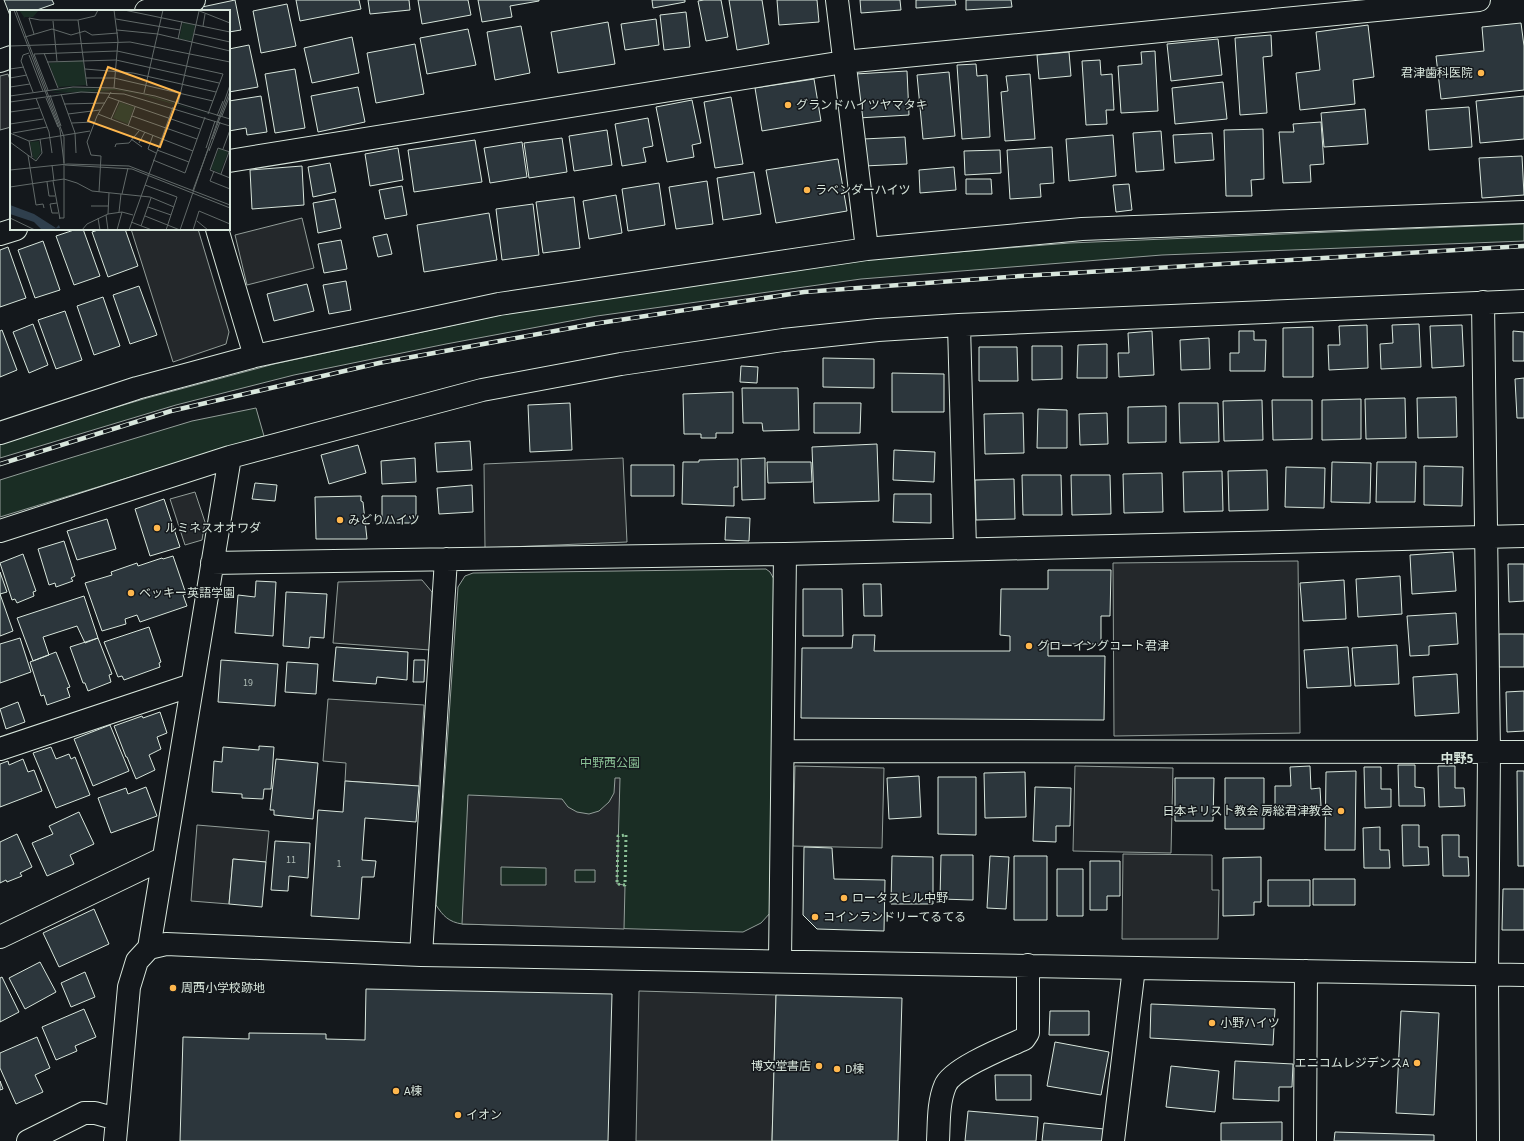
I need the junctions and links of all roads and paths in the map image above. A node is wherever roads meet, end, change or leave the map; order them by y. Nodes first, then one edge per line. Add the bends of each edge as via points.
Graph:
1 (194, 0) edge
2 (837, 0) edge
3 (1479, 0) edge
4 (154, 7) edge
5 (10, 57) edge
6 (0, 60) edge
7 (844, 62) junction
8 (230, 161) edge
9 (1524, 212) edge
10 (13, 230) edge
11 (217, 230) edge
12 (0, 234) edge
13 (867, 249) junction
14 (1524, 301) edge
15 (1483, 302) junction
16 (959, 324) junction
17 (255, 356) junction
18 (0, 433) edge
19 (230, 456) junction
20 (0, 531) edge
21 (1486, 536) junction
22 (1524, 536) edge
23 (965, 549) junction
24 (785, 554) junction
25 (446, 559) junction
26 (212, 563) junction
27 (192, 685) junction
28 (0, 749) edge
29 (784, 751) junction
30 (1524, 752) edge
31 (1489, 753) junction
32 (164, 858) junction
33 (0, 937) edge
34 (149, 948) junction
35 (421, 955) junction
36 (780, 961) junction
37 (1028, 965) junction
38 (1134, 968) junction
39 (1306, 971) junction
40 (1486, 974) junction
41 (1524, 975) edge
42 (117, 1119) junction
43 (28, 1141) edge
44 (115, 1141) edge
45 (938, 1141) edge
46 (1113, 1141) edge
47 (1305, 1141) edge
48 (1488, 1141) edge

1 - 4 street
2 - 7 street
3 - 7 street
5 - 6 street
7 - 8 street
7 - 13 street
9 - 13 street via 1082,229
10 - 12 street
11 - 17 street
13 - 17 street via 499,304
14 - 15 street
15 - 16 street
15 - 21 street
16 - 19 street via 783,340 621,364 482,390
16 - 23 street
17 - 18 street via 137,388
19 - 20 street
19 - 26 street
21 - 22 street
21 - 23 street
21 - 31 street
23 - 24 street
24 - 25 street
24 - 29 street
25 - 26 street
25 - 35 street
26 - 27 street
27 - 28 street
27 - 32 street
29 - 31 street
29 - 36 street
30 - 31 street
31 - 40 street
32 - 33 street
32 - 34 street
34 - 35 street via 166,944
34 - 42 street via 137,961 129,987
35 - 36 street
36 - 37 street
37 - 38 street
37 - 45 street via 1028,1033 1024,1039 963,1069 945,1084 939,1104
38 - 39 street
38 - 46 street
39 - 40 street
39 - 47 street
40 - 41 street
40 - 48 street
42 - 43 street via 96,1113 84,1113
42 - 44 street

